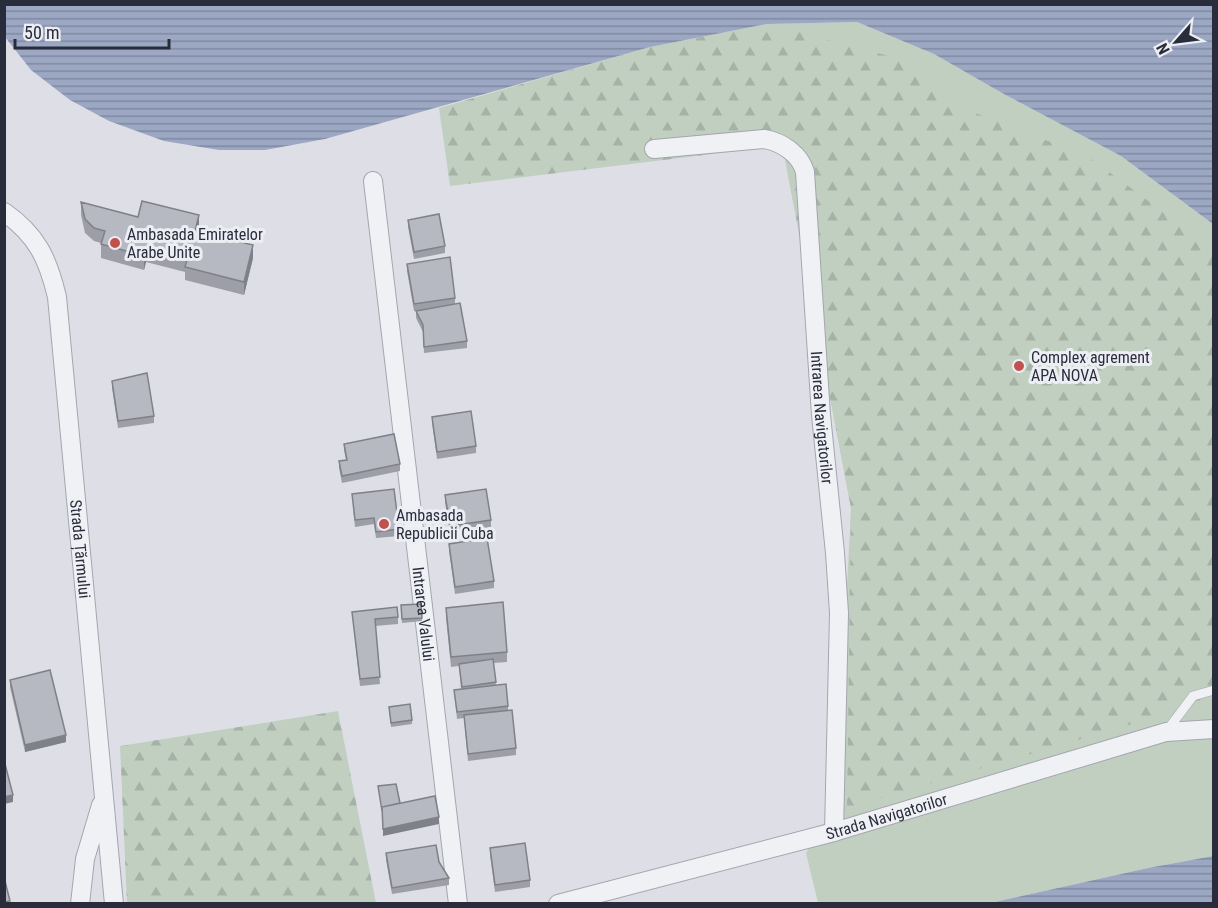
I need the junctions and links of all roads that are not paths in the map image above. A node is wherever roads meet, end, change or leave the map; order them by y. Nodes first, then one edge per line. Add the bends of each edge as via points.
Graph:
1 (654, 149) dead end
2 (373, 181) dead end
3 (4, 213) edge
4 (1214, 690) edge
5 (1214, 729) edge
6 (1166, 732) junction
7 (104, 794) junction
8 (834, 832) junction
9 (80, 903) edge
10 (114, 903) edge
11 (458, 903) edge
12 (558, 903) edge

1 - 8 street, Intrarea Navigatorilor via 771,140 801,159 805,172 839,613
2 - 11 street, Intrarea Valului
3 - 7 street, Strada Țărmului via 31,234 42,251 57,297
4 - 6 lane via 1193,696
5 - 6 street, Strada Navigatorilor
6 - 8 street, Strada Navigatorilor
7 - 9 street via 85,859
7 - 10 street, Strada Țărmului
8 - 12 street, Strada Navigatorilor

